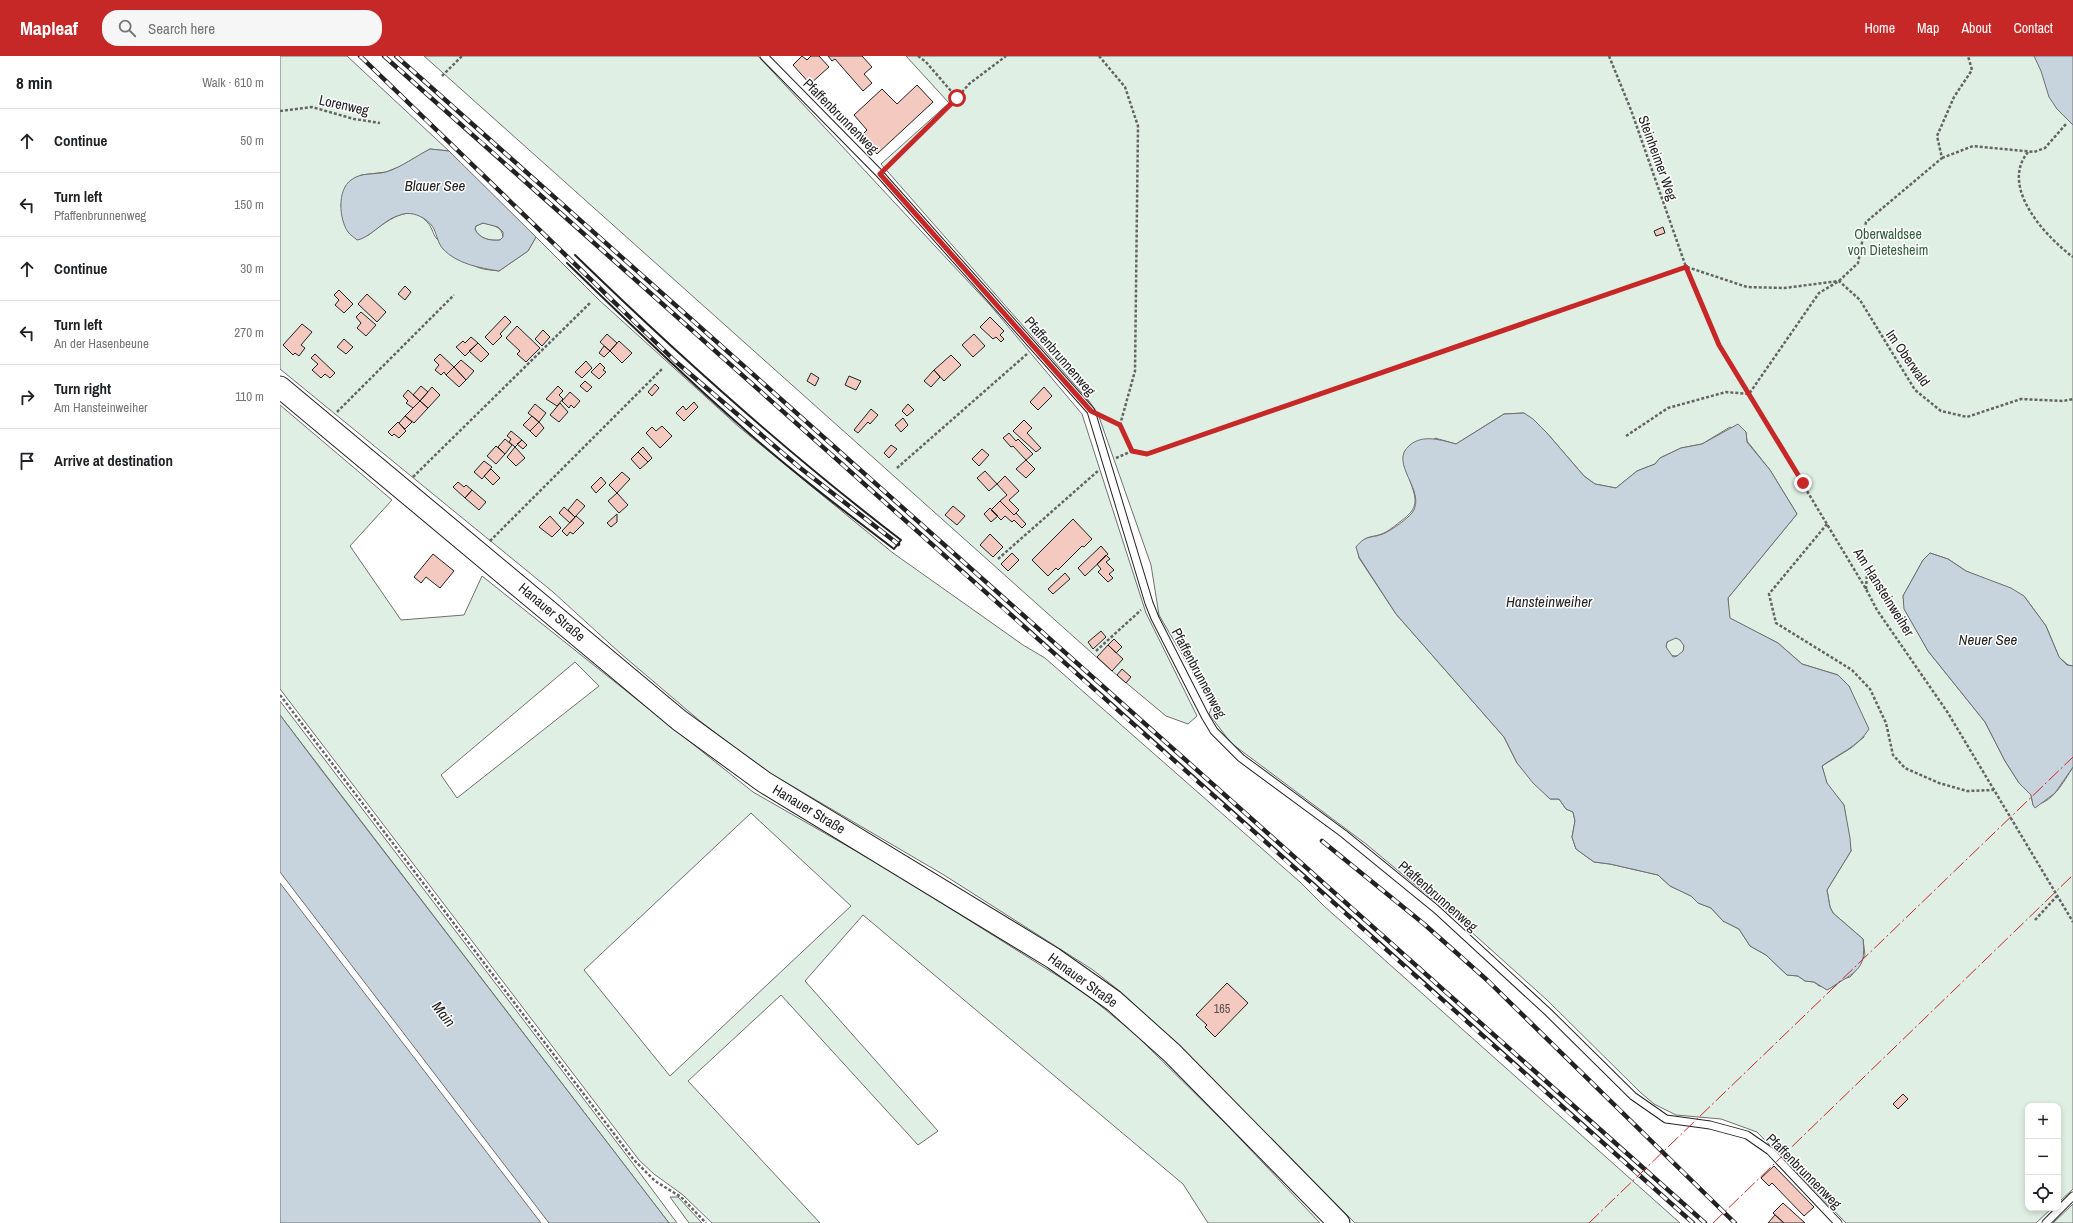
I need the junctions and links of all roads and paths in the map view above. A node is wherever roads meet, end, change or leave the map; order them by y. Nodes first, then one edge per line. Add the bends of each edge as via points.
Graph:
1 (462, 56) edge
2 (764, 56) edge
3 (918, 56) edge
4 (1006, 56) edge
5 (1099, 56) edge
6 (1609, 56) edge
7 (1968, 56) edge
8 (442, 76) dead end
9 (957, 98) junction
10 (280, 111) edge
11 (380, 123) dead end
12 (2066, 124) dead end
13 (2028, 152) junction
14 (1942, 158) junction
15 (880, 174) junction
16 (2073, 257) edge
17 (1686, 267) junction
18 (1839, 281) junction
19 (454, 295) dead end
20 (591, 302) dead end
21 (1035, 347) junction
22 (662, 369) dead end
23 (280, 387) edge
24 (1749, 394) junction
25 (2073, 399) edge
26 (1091, 411) junction
27 (325, 424) junction
28 (1120, 425) junction
29 (1626, 436) dead end
30 (1132, 451) junction
31 (1108, 462) junction
32 (897, 468) dead end
33 (402, 488) junction
34 (1827, 524) junction
35 (479, 552) junction
36 (998, 559) dead end
37 (1870, 566) dead end
38 (1866, 589) junction
39 (1149, 603) junction
40 (1096, 651) dead end
41 (280, 696) edge
42 (1994, 790) junction
43 (2057, 896) junction
44 (2035, 920) dead end
45 (2073, 922) edge
46 (2073, 1196) edge
47 (706, 1223) edge
48 (1339, 1223) edge
49 (1838, 1223) edge
50 (2046, 1223) edge

1 - 8 path
2 - 15 lane, Pfaffenbrunnenweg
3 - 9 path
4 - 9 path via 969,84
5 - 28 path via 1125,87 1138,126 1135,371
6 - 17 path, Steinheimer Weg
7 - 14 path via 1972,70 1954,97 1937,136
9 - 15 path
10 - 11 path, Lorenweg via 312,108
12 - 13 path via 2046,148
13 - 14 path via 1973,146
13 - 16 path via 2021,164 2020,178 2027,207 2046,234
14 - 18 path via 1866,222 1858,263
15 - 21 lane, Pfaffenbrunnenweg
17 - 18 path via 1747,286 1784,288
17 - 24 path, Am Hansteinweiher via 1719,345
17 - 30 path via 1147,454
18 - 24 path via 1819,293
18 - 25 path, Im Oberwald via 1860,300 1915,390 1941,411 1967,417 2022,399
19 - 27 path
20 - 33 path
21 - 26 lane, Pfaffenbrunnenweg
21 - 32 path
22 - 35 path
23 - 27 main road, Hanauer Straße
24 - 29 path via 1726,392 1668,408
24 - 34 path, Am Hansteinweiher
26 - 28 path
26 - 31 lane, Pfaffenbrunnenweg
27 - 33 main road, Hanauer Straße
28 - 30 path
30 - 31 path
31 - 36 path
31 - 39 lane, Pfaffenbrunnenweg
33 - 35 main road, Hanauer Straße
34 - 38 path, Am Hansteinweiher
34 - 42 path via 1769,594 1776,623 1852,670 1870,689 1886,723 1893,755 1905,768 1939,783 1967,791
35 - 48 main road, Hanauer Straße via 673,715 735,762 1054,958 1114,1001 1172,1054
37 - 38 path
38 - 42 path, Am Hansteinweiher via 1877,610 1948,713
39 - 40 path
39 - 49 lane, Pfaffenbrunnenweg via 1205,716 1214,731 1240,758 1344,834 1424,899 1548,1012 1633,1096 1666,1119 1710,1125 1747,1135 1770,1151
41 - 47 path via 634,1160 655,1181 681,1197
42 - 43 path, Am Hansteinweiher
43 - 44 path
43 - 45 path, Am Hansteinweiher
46 - 50 lane

